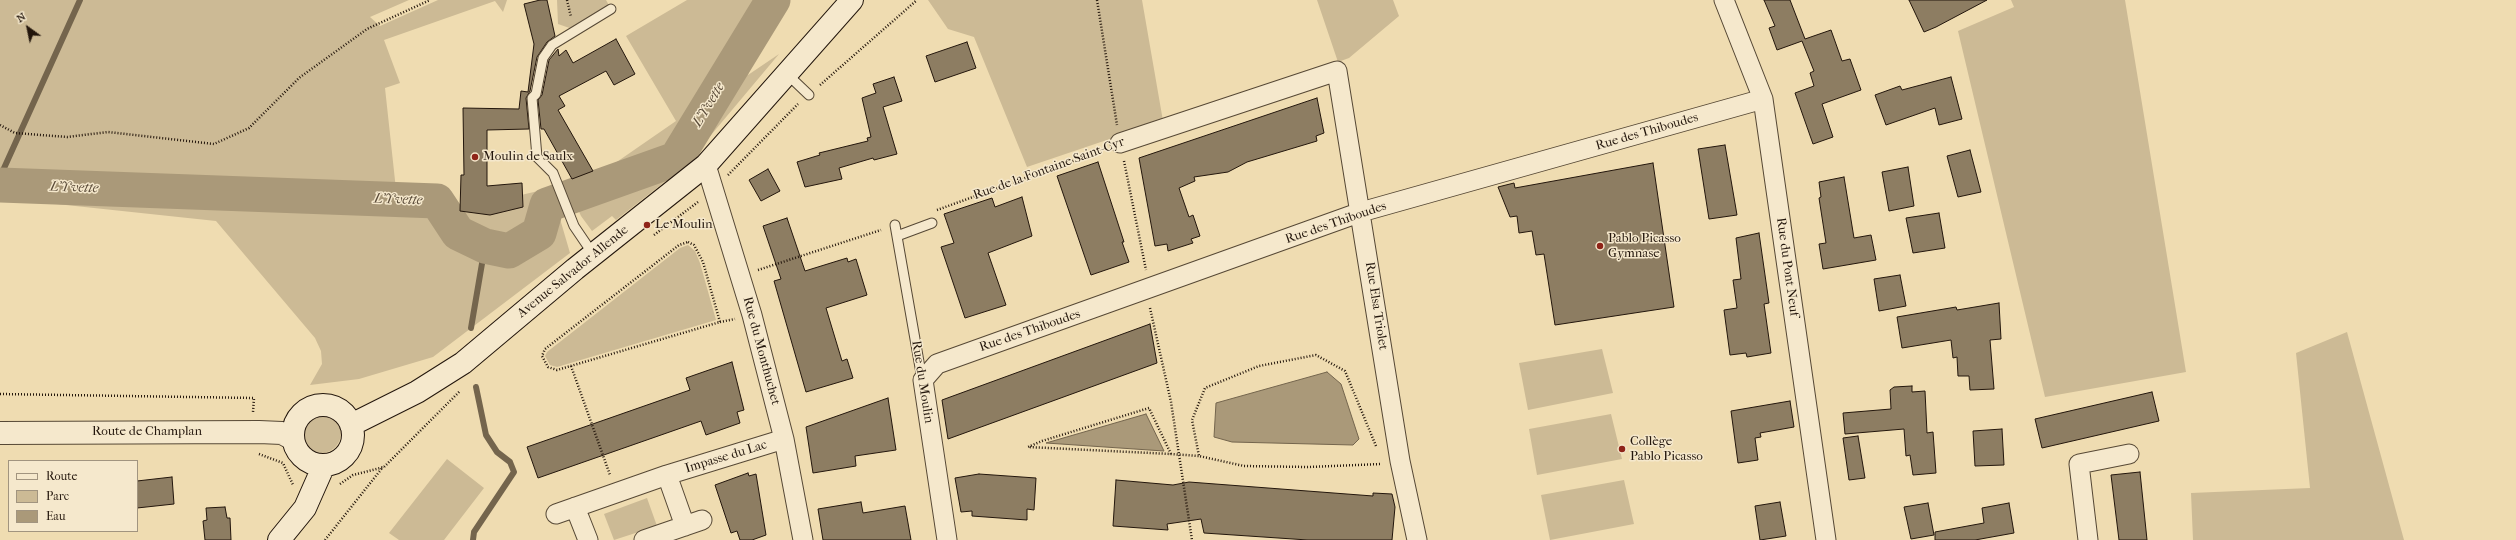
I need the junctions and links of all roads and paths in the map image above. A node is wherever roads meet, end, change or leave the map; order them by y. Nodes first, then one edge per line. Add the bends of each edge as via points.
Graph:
1 (430, 0) edge
2 (852, 0) edge
3 (1097, 0) edge
4 (1724, 0) edge
5 (611, 9) dead end
6 (1337, 71) joint
7 (786, 74) junction
8 (809, 95) dead end
9 (1763, 99) junction
10 (0, 125) edge
11 (1120, 143) junction
12 (706, 165) junction
13 (933, 211) dead end
14 (1361, 212) junction
15 (932, 223) dead end
16 (895, 225) joint
17 (897, 236) junction
18 (593, 254) junction
19 (762, 269) dead end
20 (571, 366) junction
21 (923, 380) junction
22 (0, 394) edge
23 (254, 398) dead end
24 (1171, 402) dead end
25 (351, 425) junction
26 (0, 433) edge
27 (293, 439) junction
28 (784, 439) junction
29 (1378, 453) dead end
30 (1171, 454) junction
31 (1178, 454) junction
32 (2129, 454) dead end
33 (1199, 456) junction
34 (1380, 459) dead end
35 (1400, 461) junction
36 (1382, 464) junction
37 (324, 465) junction
38 (384, 467) dead end
39 (667, 475) junction
40 (617, 493) junction
41 (575, 507) junction
42 (556, 514) dead end
43 (279, 540) edge
44 (325, 540) edge
45 (588, 540) edge
46 (644, 540) edge
47 (804, 540) edge
48 (947, 540) edge
49 (1192, 540) edge
50 (1417, 540) edge
51 (1826, 540) edge
52 (2088, 540) edge

1 - 10 path via 367,29 299,78 249,128 214,144 108,132 67,137 15,132
2 - 7 main road, Avenue Salvador Allende
3 - 11 path
4 - 9 street, Rue du Pont Neuf
5 - 18 lane via 552,45 543,58 536,94 532,98 537,158 553,173 574,226
6 - 11 street, Rue de la Fontaine Saint-Cyr
6 - 14 street, Rue Elsa Triolet
7 - 8 lane
7 - 12 main road, Avenue Salvador Allende
9 - 14 street, Rue des Thiboudes
9 - 51 street, Rue du Pont Neuf
11 - 13 path, Rue de la Fontaine Saint-Cyr
12 - 18 main road, Avenue Salvador Allende
12 - 28 street, Rue du Monthuchet via 752,316
14 - 21 street, Rue des Thiboudes via 937,364
14 - 35 street, Rue Elsa Triolet
15 - 17 lane
16 - 17 lane, Rue du Moulin
16 - 19 path
17 - 21 lane, Rue du Moulin
18 - 25 main road, Avenue Salvador Allende via 463,363 417,392
20 - 20 path via 552,370 543,360 543,353 679,245 688,242 694,245 703,262 720,322
20 - 40 path
21 - 48 street, Rue du Moulin
22 - 23 path
24 - 31 path
25 - 27 main road via 340,410 331,406 316,406 303,412 297,420
25 - 37 main road via 352,439 348,452 341,459
26 - 27 main road, Route de Champlan via 259,432 282,433
27 - 37 main road via 307,461
28 - 39 street, Impasse du Lac
28 - 47 street, Rue du Monthuchet
29 - 33 path via 1345,371 1316,355 1259,366 1205,388 1192,420
30 - 30 path via 1060,449 1028,447 1149,408
30 - 31 path
31 - 33 path
31 - 49 path
32 - 52 street via 2079,464
33 - 36 path via 1244,466
34 - 36 path
35 - 36 path
35 - 50 street, Rue Elsa Triolet
37 - 43 main road via 305,508
38 - 44 path
39 - 40 street, Impasse du Lac
39 - 46 street, Impasse du Lac via 694,523
40 - 41 street, Impasse du Lac
41 - 42 street, Impasse du Lac
41 - 45 street

